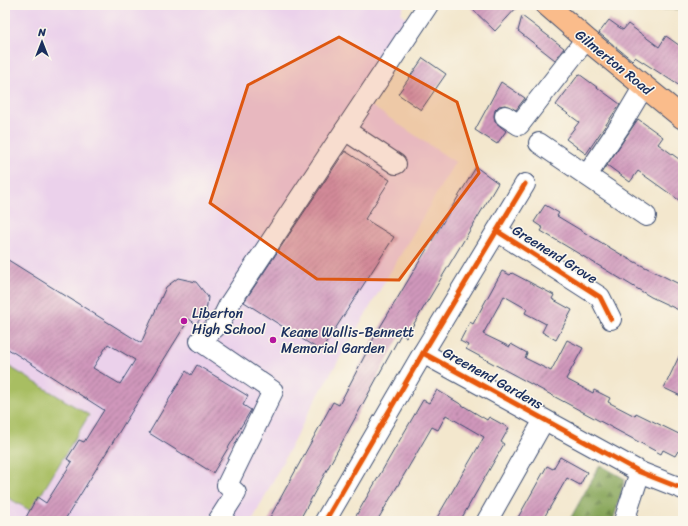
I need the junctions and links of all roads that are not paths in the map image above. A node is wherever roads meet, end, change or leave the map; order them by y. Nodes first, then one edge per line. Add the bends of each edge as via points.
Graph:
1 (428, 5) edge
2 (547, 5) edge
3 (586, 40) junction
4 (644, 86) junction
5 (505, 116) dead end
6 (683, 118) edge
7 (345, 130) junction
8 (539, 143) dead end
9 (396, 164) dead end
10 (587, 175) junction
11 (525, 184) dead end
12 (646, 216) dead end
13 (496, 231) junction
14 (611, 319) dead end
15 (423, 353) junction
16 (544, 420) junction
17 (640, 472) junction
18 (683, 489) edge
19 (218, 521) edge
20 (326, 521) edge
21 (487, 521) edge
22 (624, 521) edge

1 - 7 street
2 - 3 main road, Gilmerton Road
3 - 4 main road, Gilmerton Road
3 - 5 street via 519,126
4 - 6 main road, Gilmerton Road
4 - 10 street
7 - 9 street
7 - 19 street via 230,303 220,323 200,341 273,392 227,485 236,493
8 - 10 street
10 - 12 street
11 - 13 street, Greenend Grove
13 - 14 street, Greenend Grove via 600,297
13 - 15 street, Greenend Grove
15 - 16 street, Greenend Gardens
15 - 20 street, Greenend Gardens
16 - 17 street, Greenend Gardens
16 - 21 street
17 - 18 street, Greenend Gardens
17 - 22 street

